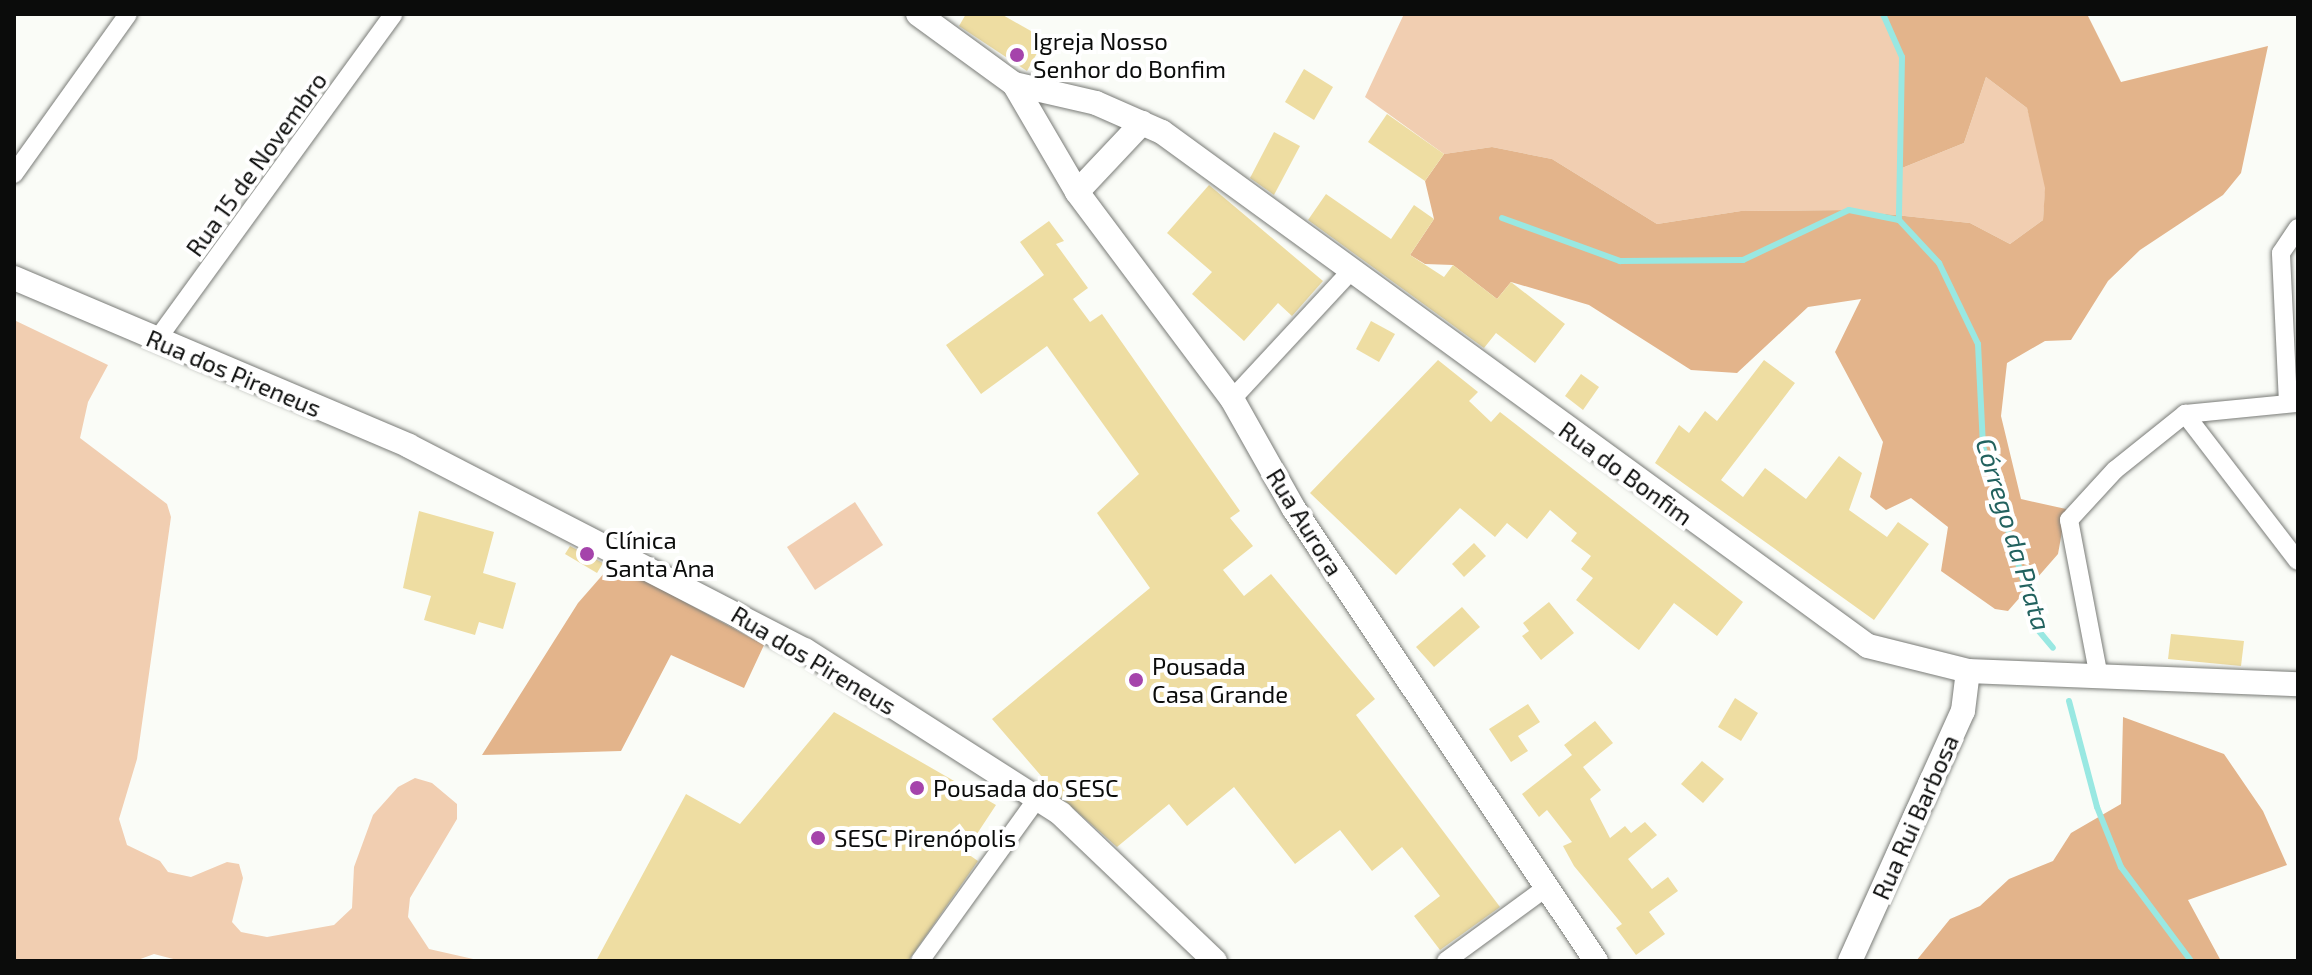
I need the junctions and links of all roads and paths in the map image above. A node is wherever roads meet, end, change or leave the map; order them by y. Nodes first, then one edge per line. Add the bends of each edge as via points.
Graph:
1 (128, 14) edge
2 (394, 14) edge
3 (918, 14) edge
4 (1014, 84) junction
5 (1142, 123) junction
6 (14, 174) edge
7 (1077, 192) junction
8 (2298, 228) edge
9 (1351, 271) junction
10 (14, 278) edge
11 (156, 341) junction
12 (1232, 399) junction
13 (2293, 403) edge
14 (2185, 414) junction
15 (2298, 561) edge
16 (1968, 671) junction
17 (2098, 672) junction
18 (2298, 684) edge
19 (1037, 799) junction
20 (1547, 887) junction
21 (920, 961) edge
22 (1215, 961) edge
23 (1446, 961) edge
24 (1596, 961) edge
25 (1850, 961) edge

1 - 6 street
2 - 11 street, Rua 15 de Novembro
3 - 4 main road
4 - 5 main road, Rua do Bonfim via 1096,103
4 - 7 main road, Rua Aurora
5 - 7 main road
5 - 9 main road, Rua do Bonfim
7 - 12 main road, Rua Aurora
8 - 13 street via 2281,253
9 - 12 street
9 - 16 main road, Rua do Bonfim via 1827,621 1868,646
10 - 11 main road, Rua dos Pireneus
11 - 19 main road, Rua dos Pireneus via 409,446 550,516 805,650
12 - 20 main road, Rua Aurora via 1294,509
13 - 14 street
14 - 15 street
14 - 17 street via 2115,470 2069,520
16 - 17 main road, Rua do Bonfim
16 - 25 main road, Rua Rui Barbosa via 1963,711
17 - 18 main road, Rua do Bonfim
19 - 21 street
19 - 22 main road, Rua dos Pireneus via 1154,897
20 - 23 street
20 - 24 main road, Rua Aurora

